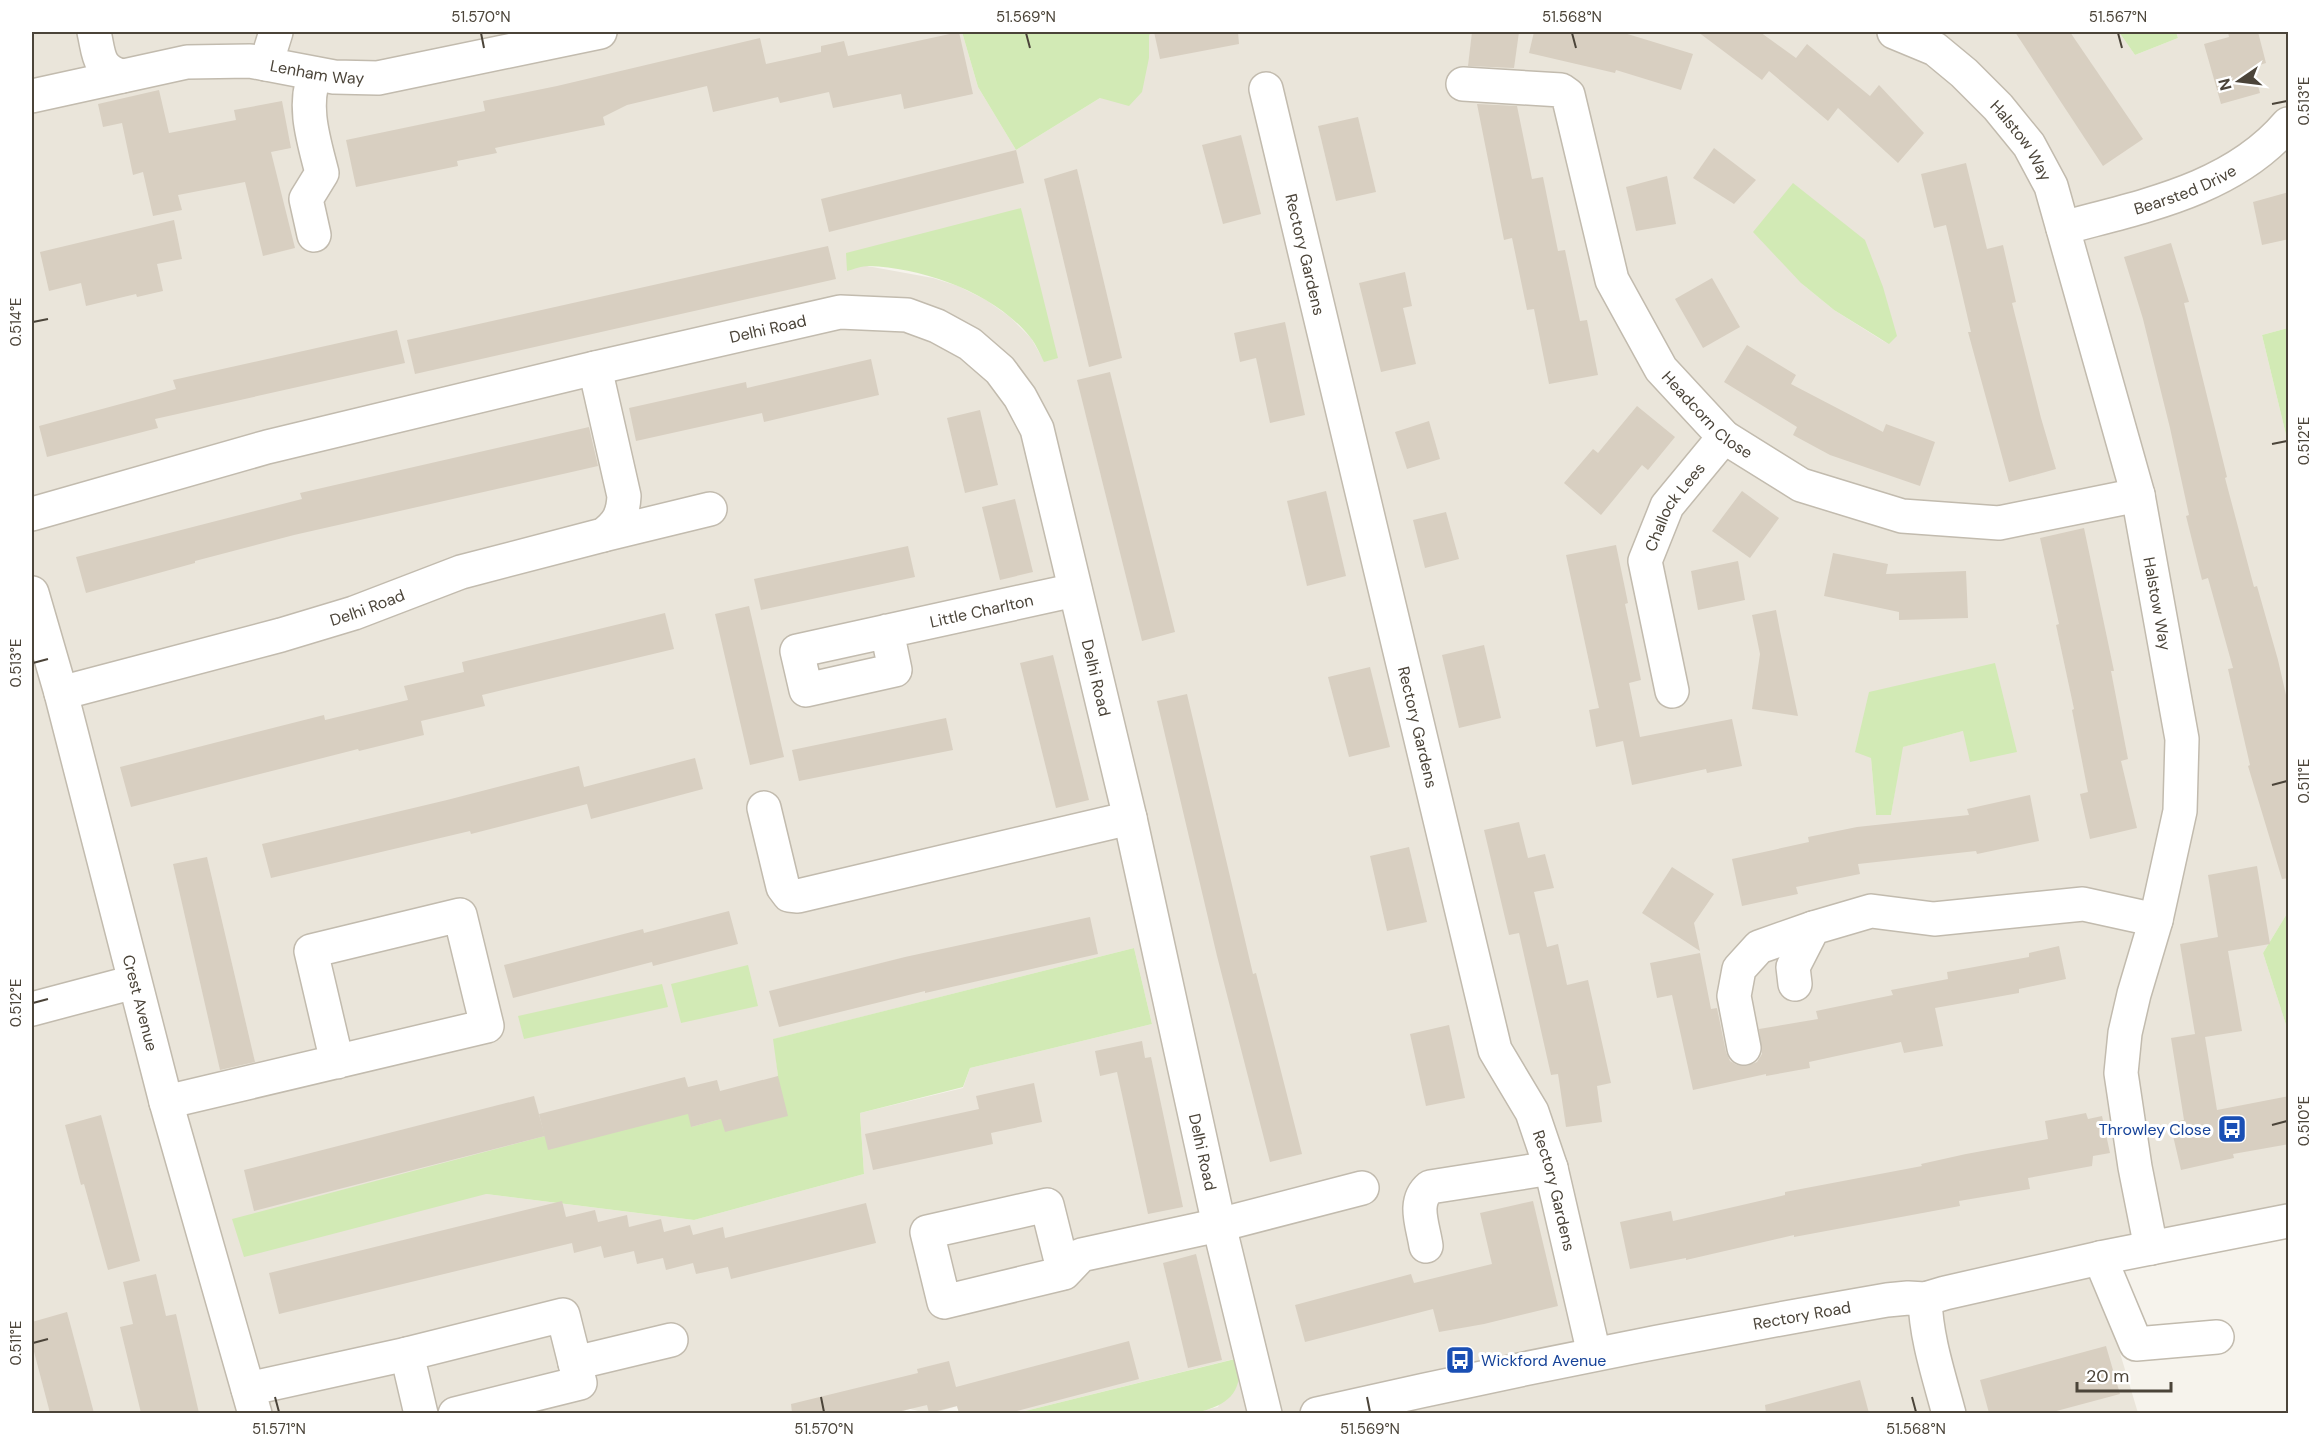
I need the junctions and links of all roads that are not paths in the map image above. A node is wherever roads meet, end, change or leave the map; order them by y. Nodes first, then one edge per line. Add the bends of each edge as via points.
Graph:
1 (94, 32) edge
2 (276, 32) edge
3 (600, 32) edge
4 (1894, 32) edge
5 (488, 44) edge
6 (266, 64) junction
7 (315, 74) junction
8 (122, 76) junction
9 (1463, 84) dead end
10 (1266, 89) dead end
11 (32, 96) edge
12 (2289, 124) edge
13 (2063, 228) junction
14 (314, 234) dead end
15 (595, 368) junction
16 (1724, 437) junction
17 (2138, 495) junction
18 (710, 509) dead end
19 (32, 514) edge
20 (603, 536) junction
21 (1075, 590) junction
22 (32, 593) edge
23 (887, 631) dead end
24 (1672, 691) dead end
25 (61, 693) junction
26 (764, 808) dead end
27 (1130, 818) junction
28 (2156, 920) junction
29 (1813, 928) junction
30 (134, 982) junction
31 (1795, 984) dead end
32 (32, 1009) edge
33 (1744, 1048) dead end
34 (337, 1062) junction
35 (166, 1102) junction
36 (1551, 1168) junction
37 (1362, 1188) dead end
38 (2289, 1221) edge
39 (1219, 1225) junction
40 (1426, 1246) dead end
41 (2151, 1248) junction
42 (2100, 1258) junction
43 (1064, 1273) dead end
44 (1925, 1299) junction
45 (2217, 1337) dead end
46 (671, 1340) dead end
47 (407, 1354) junction
48 (1594, 1354) junction
49 (575, 1363) junction
50 (252, 1401) edge
51 (421, 1413) edge
52 (455, 1413) edge
53 (1265, 1413) edge
54 (1317, 1413) edge
55 (1949, 1413) edge

1 - 8 street via 101,63 110,73
2 - 6 street
3 - 5 street, Lenham Way
4 - 13 street, Halstow Way via 1935,49 1998,107 2029,145 2051,186
5 - 7 street, Lenham Way via 378,78
6 - 7 street, Lenham Way
6 - 8 street, Lenham Way via 188,62
7 - 14 street via 308,90 322,173 306,199
8 - 11 street, Lenham Way
9 - 16 street, Headcorn Close via 1561,90 1568,95 1612,280 1661,369
10 - 36 street, Rectory Gardens via 1495,1050 1532,1112
12 - 13 street, Bearsted Drive via 2246,163 2205,185
13 - 17 street, Halstow Way
15 - 19 street, Delhi Road via 267,447
15 - 20 street via 624,496 619,521
15 - 21 street, Delhi Road via 840,312 907,315 937,326 970,344 1000,370 1037,429
16 - 17 street, Headcorn Close via 1801,485 1902,516 1999,524
16 - 24 street, Challock Lees via 1667,506 1646,561
17 - 28 street, Halstow Way via 2182,739 2180,811
18 - 20 street, Delhi Road
20 - 25 street, Delhi Road via 461,572 354,613 281,635
21 - 23 street, Little Charlton
21 - 27 street, Delhi Road
22 - 25 street, Crest Avenue
25 - 30 street, Crest Avenue
26 - 27 street via 783,887 798,896
27 - 39 street, Delhi Road
28 - 29 street via 2084,904 1934,919 1871,911
28 - 41 street, Halstow Way via 2129,1013 2121,1073
29 - 31 street via 1793,968
29 - 33 street via 1759,947 1739,969 1734,996
30 - 32 street
30 - 35 street, Crest Avenue
34 - 34 street via 311,951 460,915 487,1026
34 - 35 street
35 - 50 street, Crest Avenue
36 - 40 street via 1430,1187 1419,1204
36 - 48 street, Rectory Gardens
37 - 39 street
38 - 41 street, Rectory Road
39 - 43 street via 1081,1255
39 - 53 street, Delhi Road
41 - 42 street, Rectory Road
42 - 44 street, Rectory Road
42 - 45 street via 2136,1344
44 - 48 street, Rectory Road via 1887,1300
44 - 55 street via 1926,1320
46 - 49 street
47 - 49 street via 563,1315
47 - 50 street
47 - 51 street
48 - 54 street, Rectory Road
49 - 52 street via 580,1383

